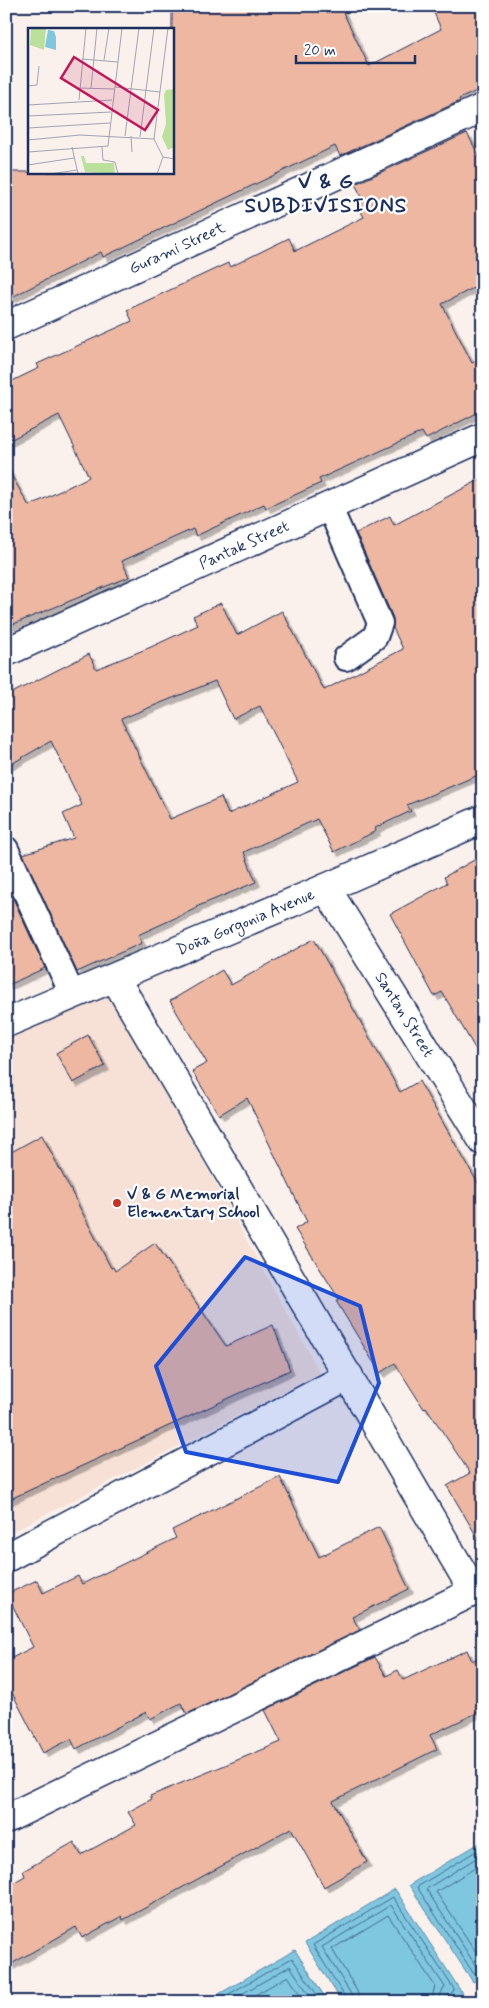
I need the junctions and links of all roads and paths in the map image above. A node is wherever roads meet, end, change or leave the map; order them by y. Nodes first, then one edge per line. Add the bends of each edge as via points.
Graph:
1 (483, 108) edge
2 (6, 326) edge
3 (483, 437) edge
4 (329, 506) junction
5 (6, 652) edge
6 (346, 658) dead end
7 (483, 819) edge
8 (6, 849) edge
9 (326, 888) junction
10 (114, 978) junction
11 (72, 994) junction
12 (6, 1023) edge
13 (483, 1140) edge
14 (349, 1376) junction
15 (6, 1558) edge
16 (478, 1589) edge
17 (6, 1818) edge

1 - 2 street, Gurami Street
3 - 4 street, Pantak Street
4 - 5 street, Pantak Street
4 - 6 lane via 380,623 375,638
7 - 9 street, Doña Gorgonia Avenue
8 - 11 lane
9 - 10 street, Doña Gorgonia Avenue
9 - 13 street, Santan Street
10 - 11 street, Doña Gorgonia Avenue
10 - 14 street
11 - 12 street, Doña Gorgonia Avenue
14 - 15 street
14 - 16 street
16 - 17 street

